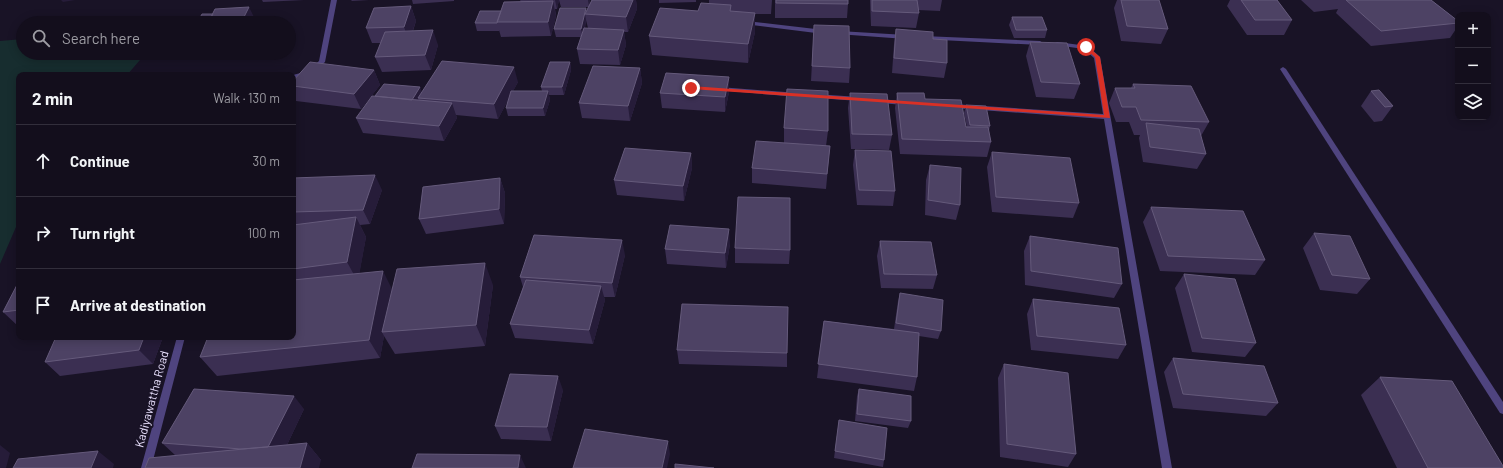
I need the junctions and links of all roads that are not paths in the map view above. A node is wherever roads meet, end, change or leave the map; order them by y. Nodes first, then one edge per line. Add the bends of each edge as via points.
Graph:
1 (334, 0) edge
2 (737, 22) edge
3 (1283, 69) dead end
4 (296, 76) edge
5 (715, 89) edge
6 (864, 100) edge
7 (872, 100) edge
8 (911, 103) edge
9 (943, 105) edge
10 (1108, 117) junction
11 (180, 340) edge
12 (1503, 410) edge
13 (146, 468) edge
14 (1167, 468) edge

1 - 4 street via 322,62 310,72
2 - 10 street via 844,34 1068,44 1086,47 1097,57
3 - 12 street
5 - 6 street
7 - 8 street
9 - 10 street
10 - 14 street
11 - 13 street, Kadiyawattha Road

